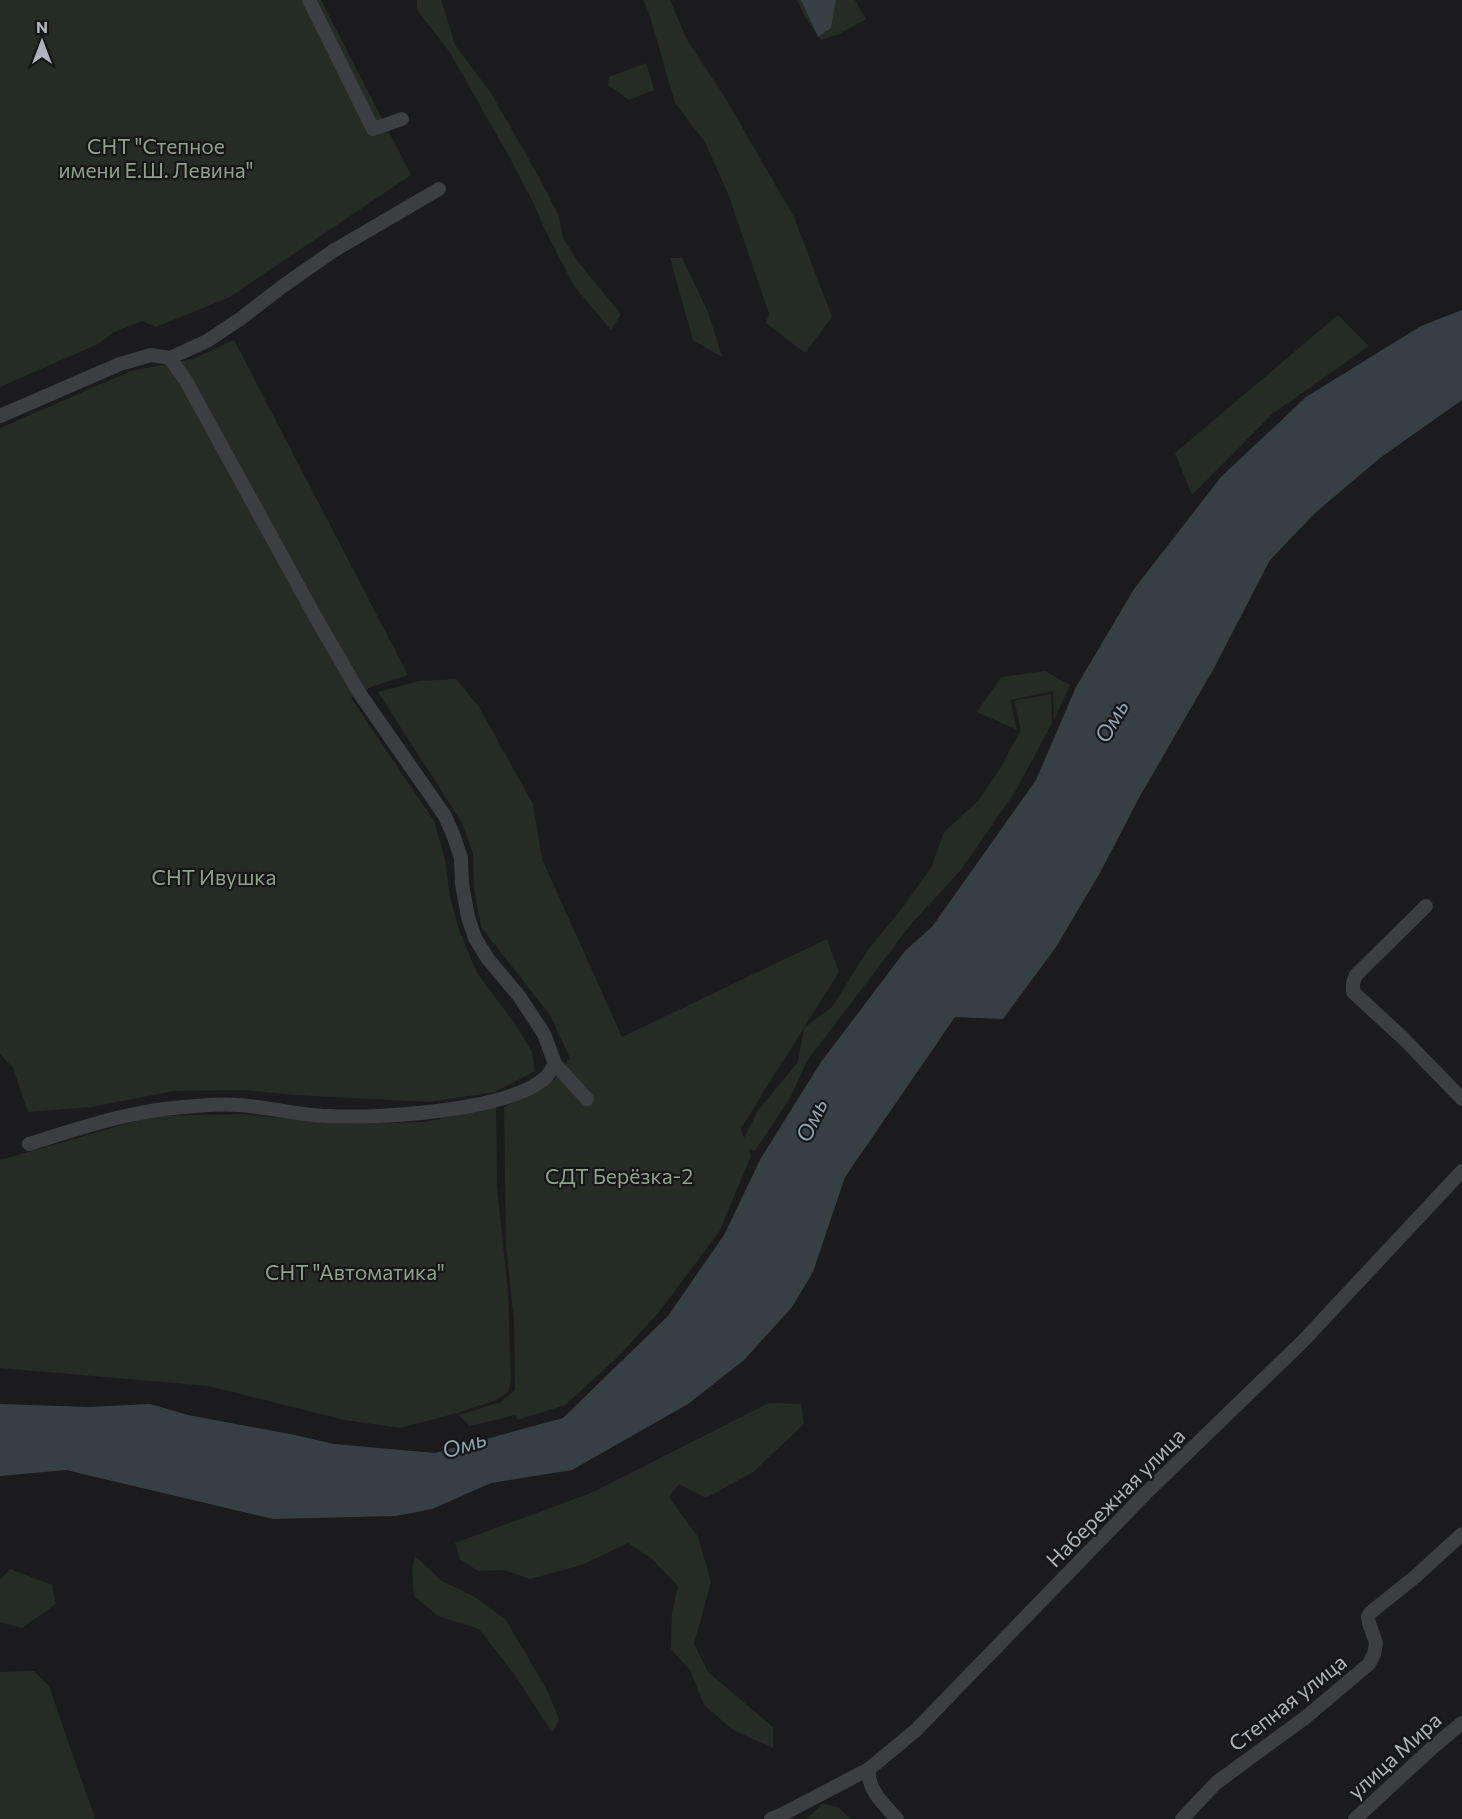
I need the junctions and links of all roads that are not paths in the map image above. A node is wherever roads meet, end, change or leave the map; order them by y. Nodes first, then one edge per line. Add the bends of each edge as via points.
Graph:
1 (309, 0) edge
2 (402, 119) dead end
3 (439, 189) dead end
4 (170, 358) junction
5 (0, 417) edge
6 (1426, 906) dead end
7 (555, 1064) junction
8 (587, 1099) dead end
9 (1462, 1100) edge
10 (29, 1144) dead end
11 (1462, 1171) edge
12 (1462, 1534) edge
13 (1462, 1723) edge
14 (869, 1769) junction
15 (771, 1819) edge
16 (897, 1819) edge
17 (1182, 1819) edge
18 (1355, 1819) edge

1 - 2 street via 373,129
3 - 4 street via 333,251 207,341
4 - 5 street via 151,355 114,366
4 - 7 street via 360,694 445,816 461,858 462,884 475,938 544,1034
6 - 9 street via 1356,975 1353,992
7 - 8 street
7 - 10 street via 546,1078 499,1101 416,1114 328,1116 236,1105 183,1107 144,1111
11 - 14 street, Набережная улица via 1303,1341 1145,1494 915,1731
12 - 17 street, Степная улица via 1371,1612 1368,1617 1376,1643 1369,1664 1297,1724 1216,1783
13 - 18 street, улица Мира
14 - 15 street, Набережная улица
14 - 16 street via 871,1786

